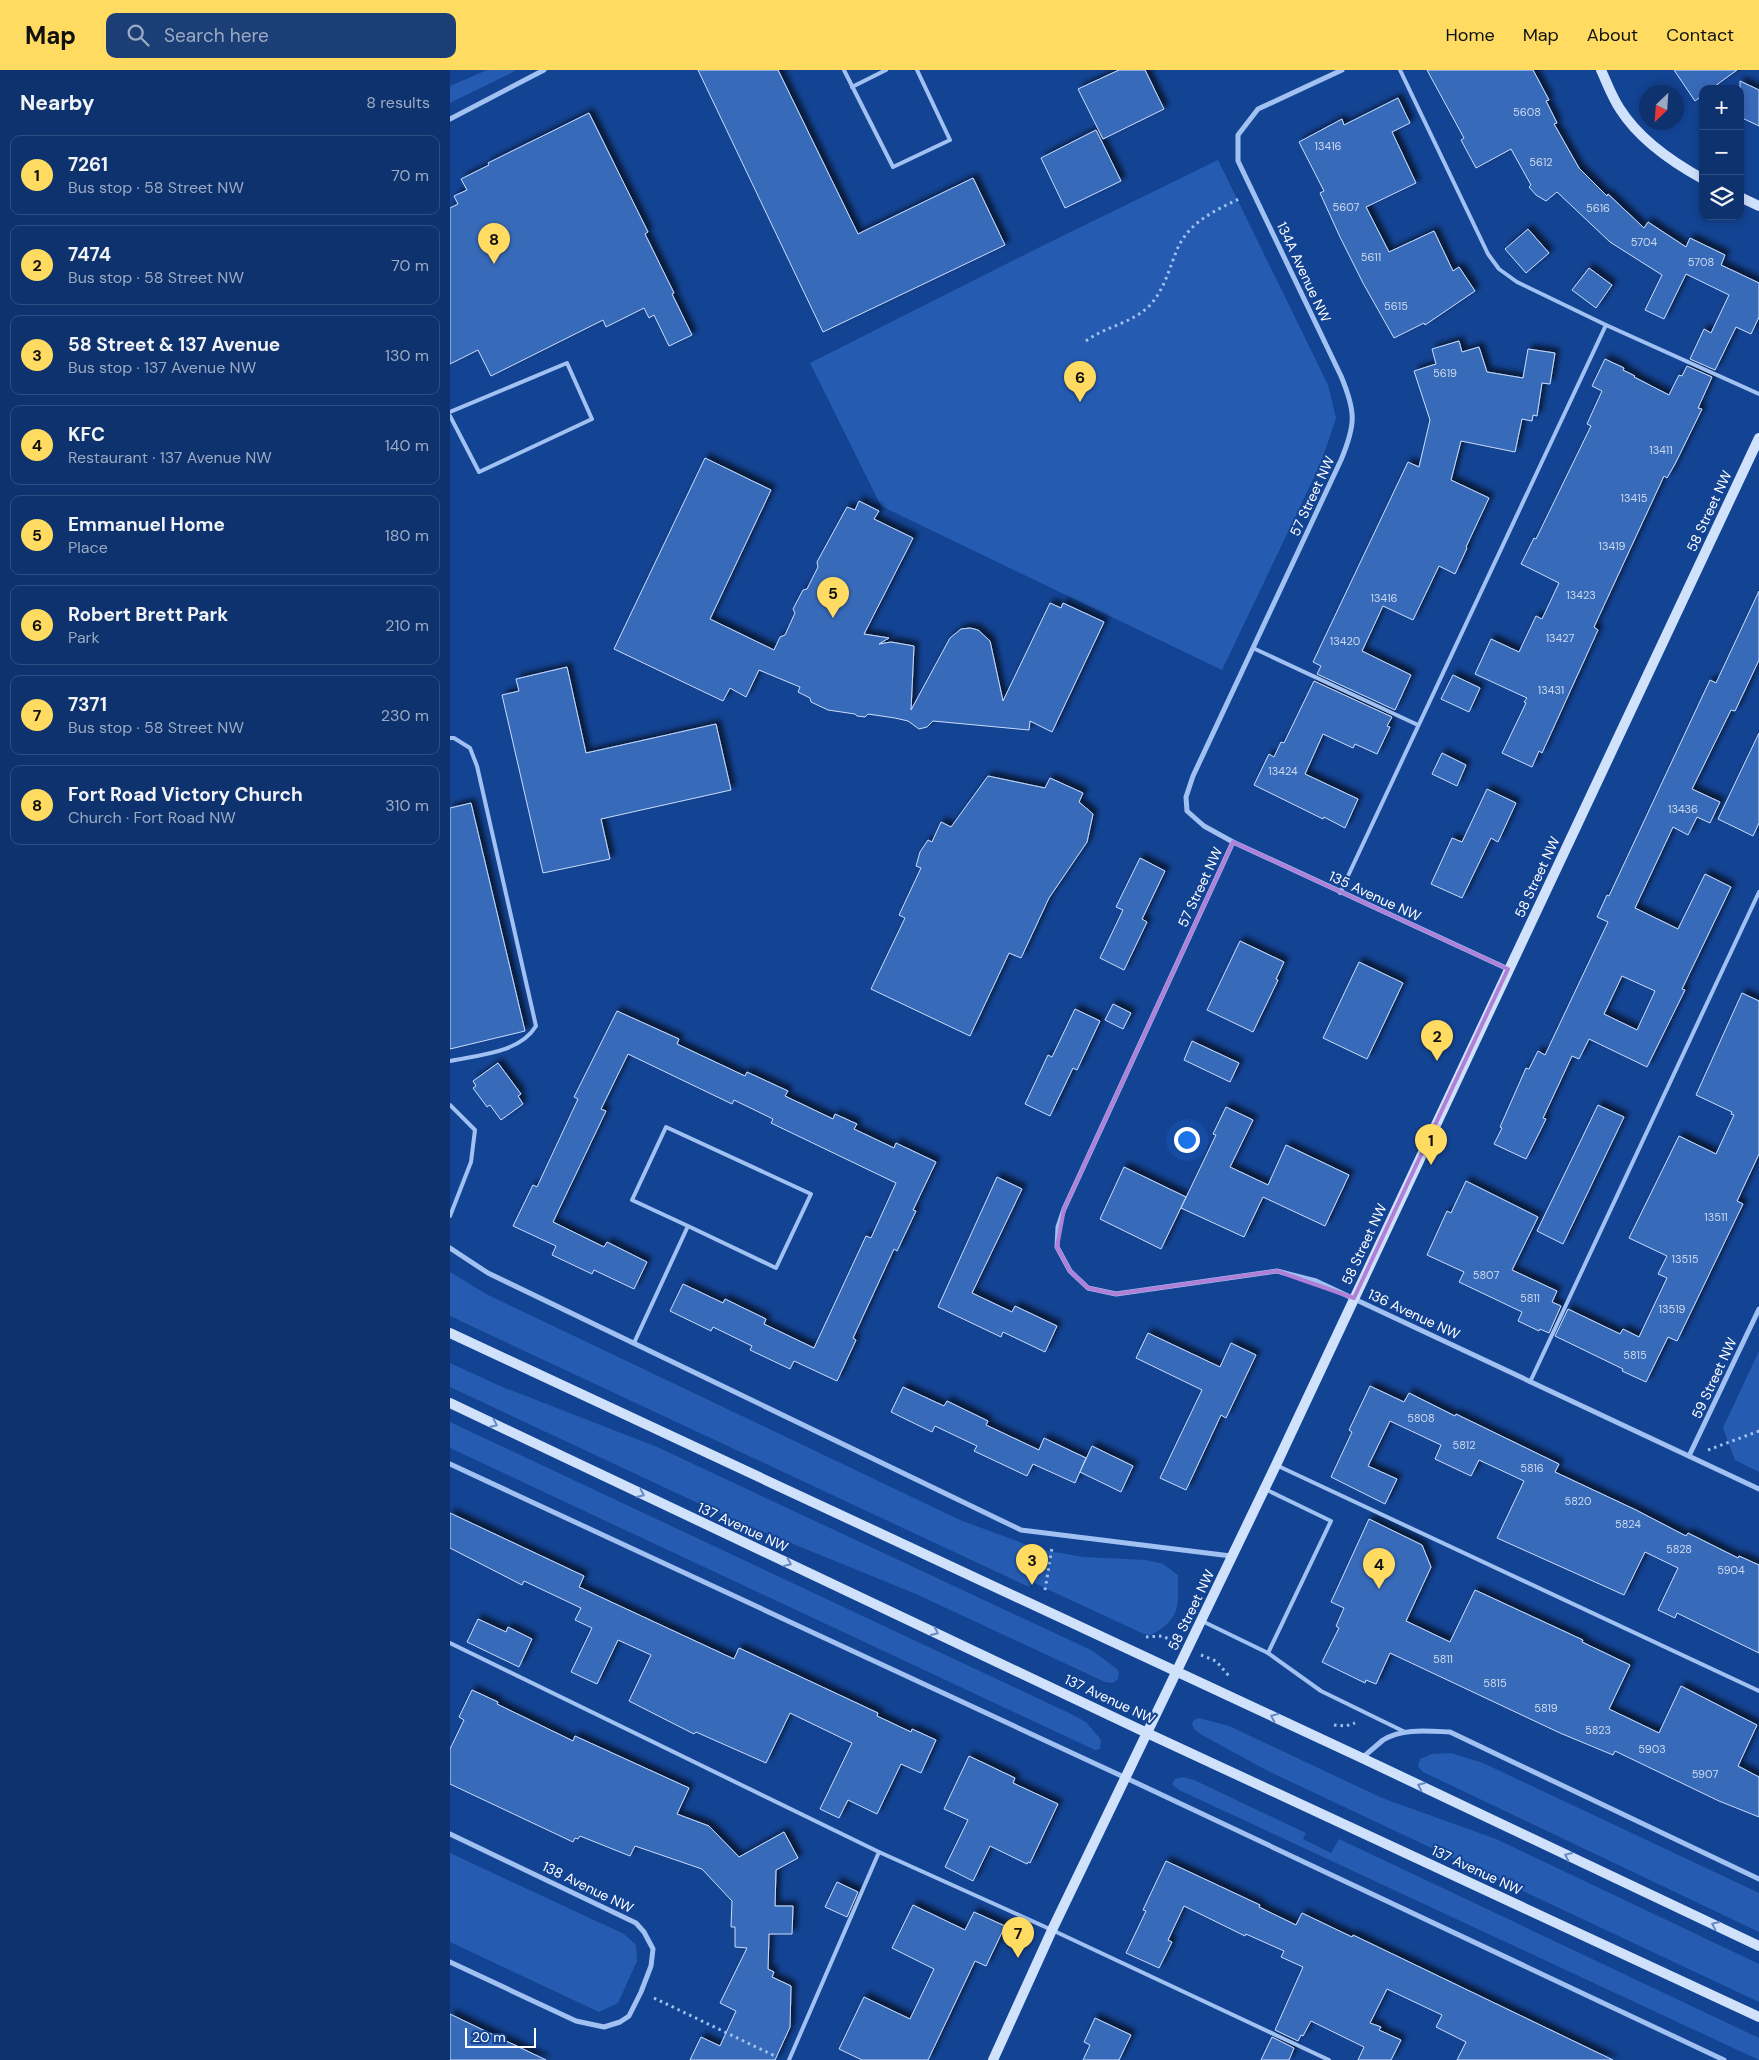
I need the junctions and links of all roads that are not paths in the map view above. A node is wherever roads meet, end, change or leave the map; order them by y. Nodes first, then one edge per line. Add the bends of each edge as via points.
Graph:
1 (544, 70) edge
2 (844, 70) edge
3 (886, 70) edge
4 (917, 70) edge
5 (1342, 70) edge
6 (1400, 70) edge
7 (1601, 70) edge
8 (852, 87) junction
9 (450, 119) edge
10 (1699, 177) edge
11 (1744, 199) edge
12 (1759, 206) edge
13 (1606, 325) junction
14 (1759, 394) edge
15 (450, 414) edge
16 (1354, 418) joint
17 (1759, 438) edge
18 (1253, 648) junction
19 (1418, 725) junction
20 (450, 738) edge
21 (1233, 842) junction
22 (1759, 892) edge
23 (1340, 893) junction
24 (1508, 970) junction
25 (450, 1061) edge
26 (450, 1105) edge
27 (450, 1216) edge
28 (688, 1226) junction
29 (450, 1248) edge
30 (1058, 1248) joint
31 (1354, 1298) junction
32 (1759, 1309) edge
33 (450, 1333) edge
34 (634, 1343) junction
35 (1530, 1382) junction
36 (450, 1403) edge
37 (1689, 1456) junction
38 (450, 1464) edge
39 (1276, 1466) junction
40 (1264, 1489) junction
41 (1759, 1489) edge
42 (1232, 1556) junction
43 (1201, 1620) junction
44 (450, 1643) edge
45 (1268, 1653) junction
46 (1176, 1672) junction
47 (1759, 1691) edge
48 (1148, 1732) junction
49 (1406, 1732) junction
50 (1362, 1758) junction
51 (1126, 1778) junction
52 (450, 1834) edge
53 (879, 1852) junction
54 (1759, 1879) edge
55 (1052, 1930) junction
56 (1759, 1946) edge
57 (450, 1962) edge
58 (1759, 2017) edge
59 (789, 2060) edge
60 (993, 2060) edge
61 (1329, 2060) edge
62 (1724, 2060) edge

1 - 9 street
2 - 8 lane
3 - 8 lane
4 - 8 lane via 950,140 893,167
5 - 16 street, 134A Avenue NW via 1258,109 1238,135 1238,160 1341,376
6 - 13 lane via 1488,254 1499,269 1517,282
7 - 10 main road via 1620,109 1634,127 1668,158
11 - 12 main road
13 - 14 lane
13 - 19 lane
15 - 15 lane via 479,472 592,419 567,363
16 - 18 street, 57 Street NW via 1341,460
17 - 24 main road, 58 Street NW
18 - 19 lane
18 - 21 street, 57 Street NW via 1186,797 1188,811 1204,826
19 - 23 lane
20 - 25 lane via 470,748 477,766 536,1026 531,1034 508,1049
21 - 23 street, 135 Avenue NW
21 - 30 street, 57 Street NW via 1064,1209 1058,1228
22 - 35 lane
23 - 24 street, 135 Avenue NW
24 - 31 main road, 58 Street NW
26 - 27 lane via 475,1130 471,1162
28 - 28 lane via 776,1268 810,1194 666,1127 632,1200
28 - 34 lane
29 - 34 street via 488,1273
30 - 31 street, 136 Avenue NW via 1070,1271 1088,1288 1116,1294 1277,1271 1316,1281
31 - 35 street, 136 Avenue NW
31 - 39 main road, 58 Street NW
32 - 37 street, 59 Street NW
33 - 46 main road
34 - 42 street via 1021,1530
35 - 37 street, 136 Avenue NW
36 -> 48 main road, 137 Avenue NW
37 - 41 street, 136 Avenue NW
38 - 51 street
39 - 40 main road, 58 Street NW
39 - 47 lane
40 - 42 main road, 58 Street NW
40 - 45 lane via 1330,1522
42 - 43 main road, 58 Street NW
43 - 45 lane
43 - 46 main road, 58 Street NW
44 - 53 lane
45 - 49 lane via 1321,1691
46 - 48 main road, 58 Street NW
50 -> 46 main road
48 - 51 main road, 58 Street NW
48 - 58 main road, 137 Avenue NW
49 - 50 street via 1384,1740
49 - 54 street via 1450,1732
56 -> 50 main road
51 - 55 main road, 58 Street NW
51 - 62 street
52 - 57 street, 138 Avenue NW via 636,1923 653,1949 652,1966 634,2008 620,2022 604,2028 576,2021
53 - 55 lane
53 - 59 lane
55 - 60 main road, 58 Street NW
55 - 61 lane

